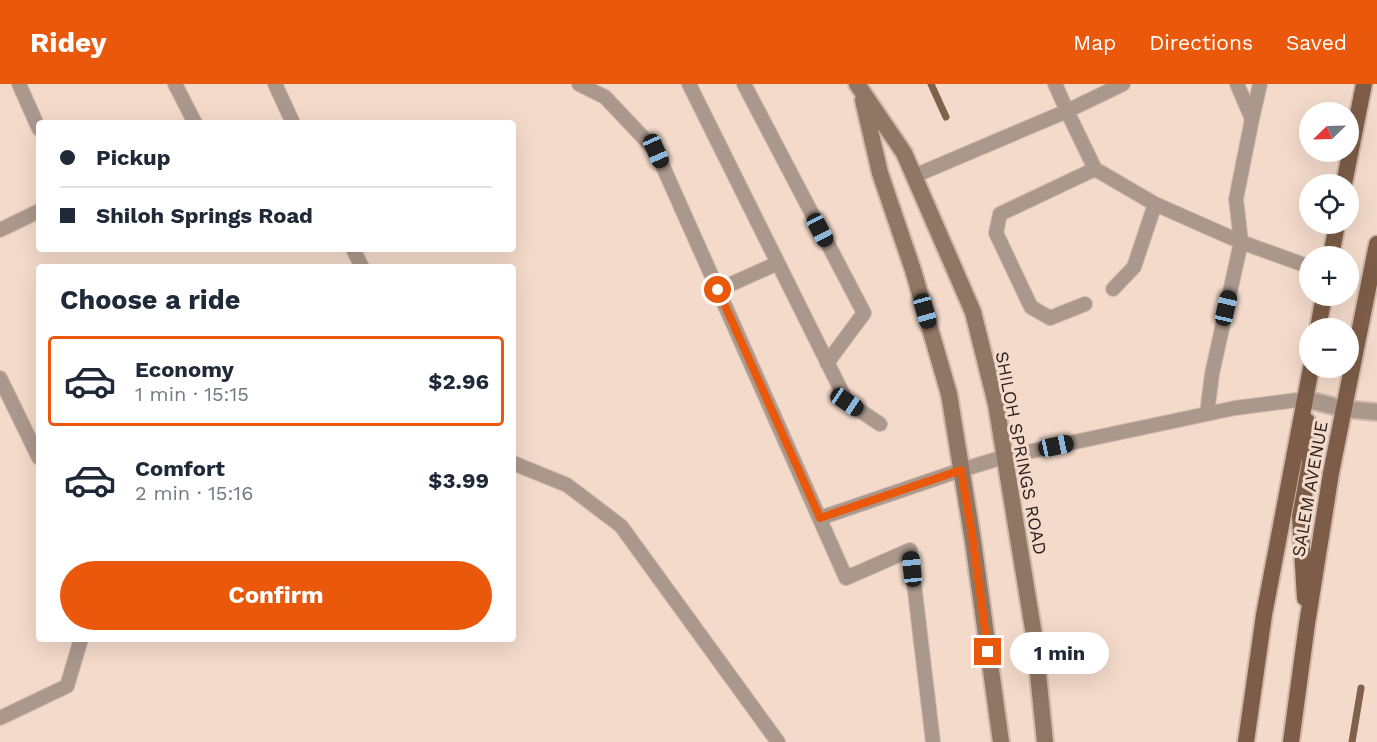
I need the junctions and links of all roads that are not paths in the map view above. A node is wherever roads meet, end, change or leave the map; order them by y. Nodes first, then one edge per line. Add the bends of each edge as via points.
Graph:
1 (19, 84) edge
2 (175, 84) edge
3 (275, 84) edge
4 (579, 84) edge
5 (689, 84) edge
6 (744, 84) edge
7 (1055, 84) edge
8 (1124, 84) edge
9 (1236, 84) edge
10 (1260, 84) edge
11 (1364, 84) edge
12 (859, 87) edge
13 (1067, 111) junction
14 (1252, 119) junction
15 (193, 120) edge
16 (292, 120) edge
17 (36, 122) edge
18 (1095, 169) junction
19 (1346, 174) edge
20 (914, 176) junction
21 (1155, 204) junction
22 (36, 212) edge
23 (0, 230) edge
24 (1241, 242) junction
25 (1377, 244) edge
26 (778, 262) junction
27 (1299, 263) edge
28 (1113, 289) dead end
29 (718, 290) junction
30 (1085, 304) dead end
31 (827, 363) junction
32 (0, 378) edge
33 (1309, 378) edge
34 (1305, 399) junction
35 (1345, 409) junction
36 (1377, 411) edge
37 (1207, 414) junction
38 (880, 424) dead end
39 (36, 452) edge
40 (1004, 457) junction
41 (516, 464) edge
42 (961, 470) junction
43 (820, 518) junction
44 (1307, 624) junction
45 (80, 642) edge
46 (0, 718) edge
47 (778, 742) edge
48 (933, 742) edge
49 (1001, 742) edge
50 (1045, 742) edge
51 (1246, 742) edge
52 (1292, 742) edge

1 - 17 lane
2 - 15 lane
3 - 16 lane
4 - 29 lane via 605,97 656,151
5 - 26 lane
6 - 31 lane via 864,313
7 - 13 lane
8 - 13 lane
9 - 14 lane
10 - 14 lane
11 - 19 main road
12 - 20 main road, SHILOH SPRINGS ROAD via 904,153
12 - 42 main road, SHILOH SPRINGS ROAD via 880,173 949,394
13 - 18 lane
13 - 20 lane
14 - 24 lane via 1236,199
18 - 21 lane
18 - 30 lane via 1000,214 996,233 1031,307 1050,318
20 - 40 main road, SHILOH SPRINGS ROAD via 973,312 996,404
21 - 24 lane
21 - 28 lane via 1134,267
22 - 23 lane
24 - 27 lane
24 - 37 lane
25 - 35 main road, SALEM AVENUE
26 - 29 lane
26 - 31 lane
29 - 43 lane
31 - 38 lane via 847,402
32 - 39 lane
33 - 34 main road, SALEM AVENUE
34 - 35 street
34 - 37 lane
34 - 44 main road via 1310,463 1300,517
34 - 51 main road, SALEM AVENUE via 1264,615
35 - 36 street
35 - 44 main road, SALEM AVENUE
37 - 40 lane
40 - 42 lane
40 - 50 main road, SHILOH SPRINGS ROAD via 1034,635
41 - 47 lane via 567,485 621,526
42 - 43 lane
42 - 49 main road, SHILOH SPRINGS ROAD
43 - 48 lane via 846,578 910,550
44 - 52 main road, SALEM AVENUE
45 - 46 lane via 67,686

